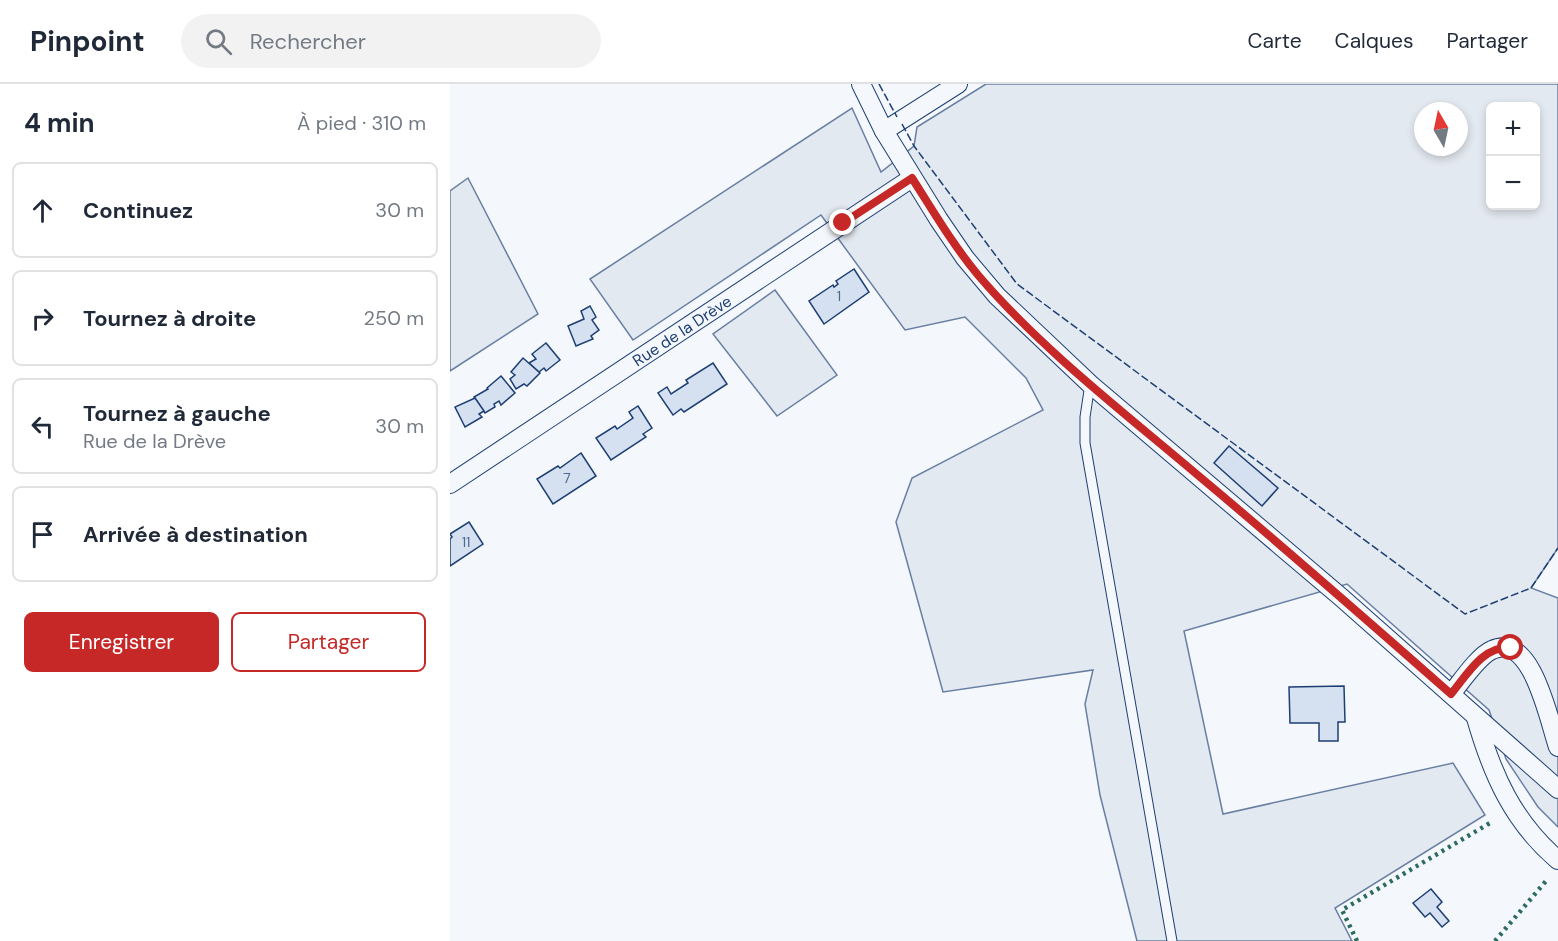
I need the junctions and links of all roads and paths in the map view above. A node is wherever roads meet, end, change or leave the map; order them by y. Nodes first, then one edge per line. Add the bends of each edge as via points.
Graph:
1 (861, 84) edge
2 (958, 84) edge
3 (885, 131) junction
4 (912, 178) junction
5 (1090, 384) junction
6 (450, 484) edge
7 (1451, 694) junction
8 (1476, 718) junction
9 (1558, 747) edge
10 (1558, 789) edge
11 (1558, 860) edge
12 (1172, 941) edge

1 - 3 street
2 - 3 street
3 - 4 street
4 - 5 street via 979,276
4 - 6 street, Rue de la Drève
5 - 7 street
5 - 12 lane via 1084,443
7 - 8 street
7 - 9 street via 1491,650 1511,648 1527,662
8 - 10 street
8 - 11 street via 1495,777 1510,804 1528,830

